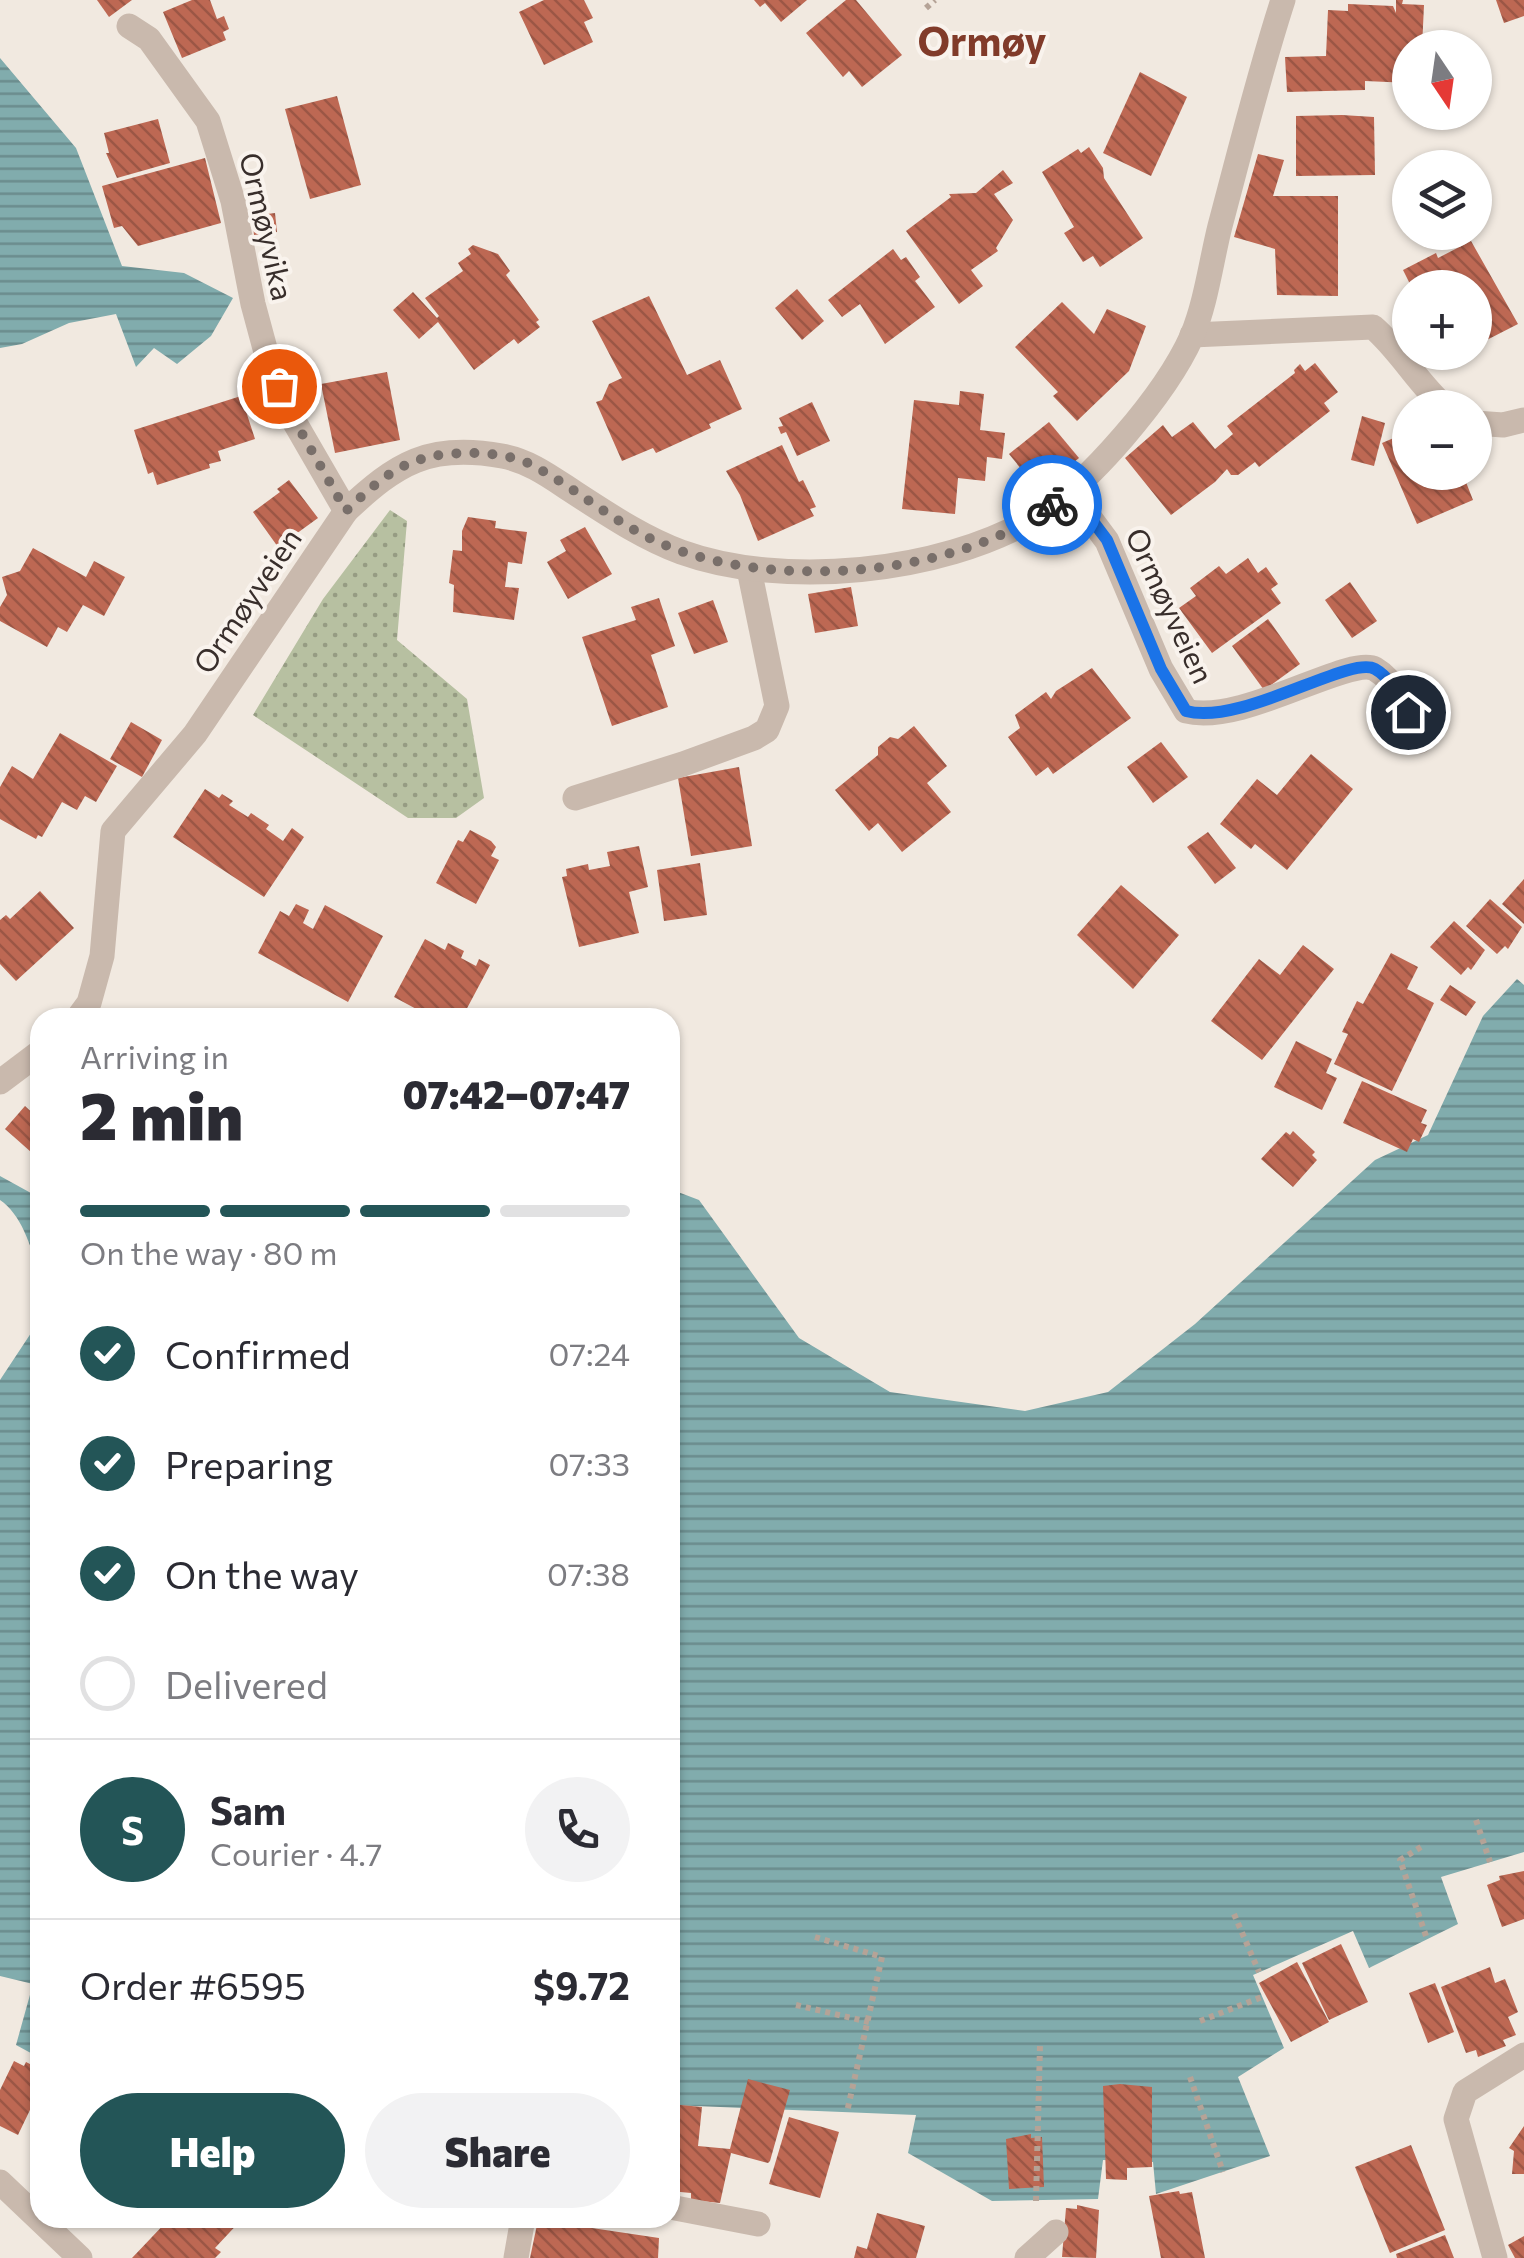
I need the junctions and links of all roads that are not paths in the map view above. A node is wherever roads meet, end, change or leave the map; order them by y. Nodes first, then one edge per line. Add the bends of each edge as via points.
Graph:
1 (1283, 0) edge
2 (129, 26) dead end
3 (1192, 336) junction
4 (1428, 390) edge
5 (1524, 420) edge
6 (1492, 424) edge
7 (1070, 491) junction
8 (346, 511) junction
9 (749, 570) junction
10 (1420, 741) dead end
11 (575, 798) dead end
12 (85, 1008) edge
13 (30, 1060) edge
14 (0, 1082) edge
15 (1524, 2055) edge
16 (0, 2182) edge
17 (680, 2209) edge
18 (30, 2210) edge
19 (758, 2224) dead end
20 (48, 2228) edge
21 (521, 2228) edge
22 (1056, 2232) dead end
23 (80, 2258) edge
24 (516, 2258) edge
25 (1026, 2258) edge
26 (1494, 2258) edge

1 - 3 street, Ormøyveien
2 - 8 street, Ormøyvika via 149,39 208,121 267,356
3 - 4 street via 1373,327
3 - 7 street, Ormøyveien via 1145,409
5 - 6 street
7 - 9 street, Ormøyveien via 1011,530 949,553 839,569
7 - 10 street, Ormøyveien via 1107,540 1161,669 1186,711 1260,704 1365,666 1390,682
8 - 9 street, Ormøyveien via 374,483 416,458 494,454 529,463 658,542
8 - 12 street, Ormøyveien via 194,734 114,831 102,956
9 - 11 street via 776,706 767,730
13 - 14 street
15 - 26 street via 1464,2092 1456,2119
16 - 18 street
17 - 19 street
20 - 23 street
21 - 24 street
22 - 25 street

